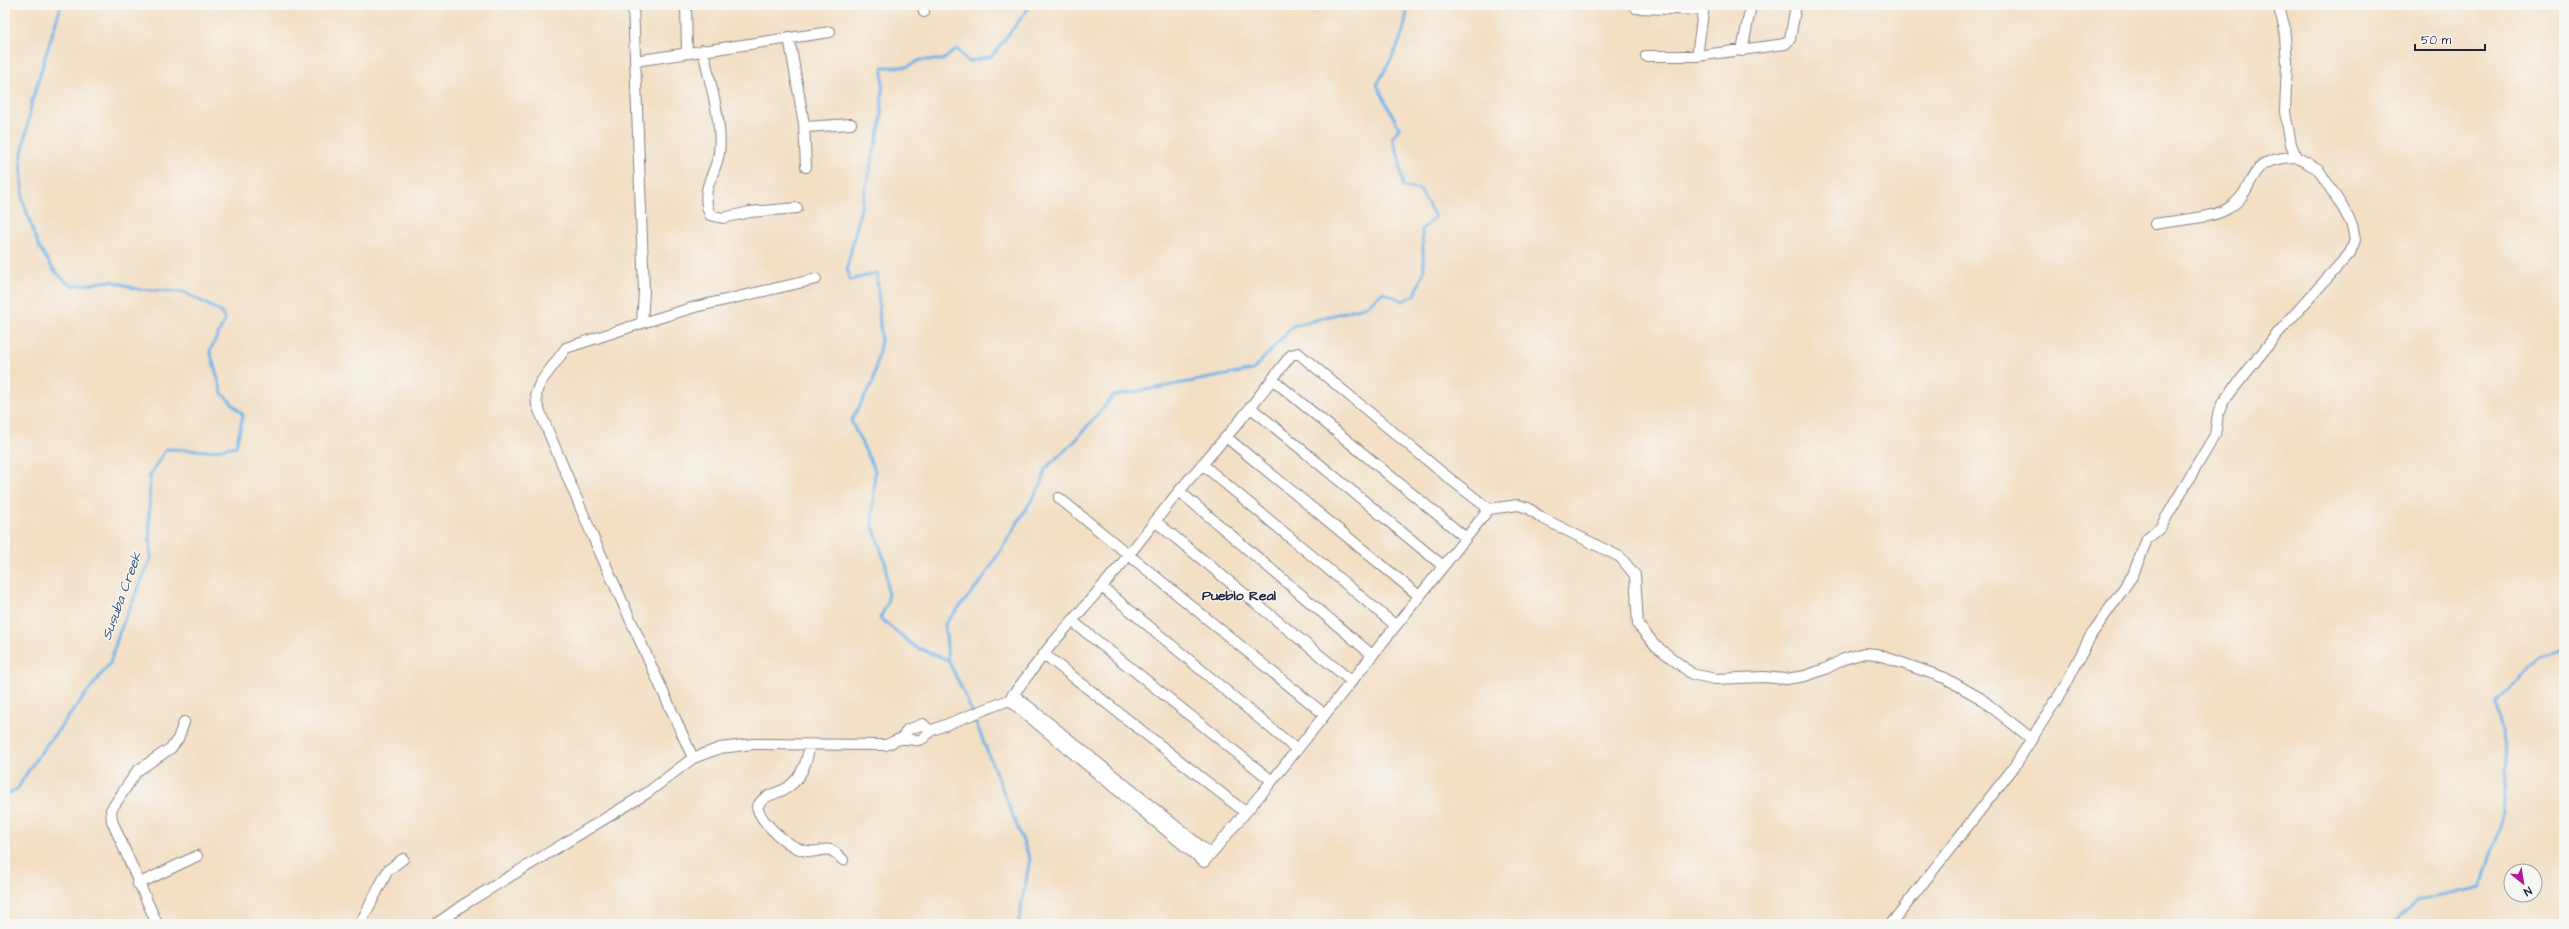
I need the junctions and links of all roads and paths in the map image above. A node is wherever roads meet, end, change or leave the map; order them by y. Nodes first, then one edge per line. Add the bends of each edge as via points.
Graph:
1 (633, 5) edge
2 (686, 5) edge
3 (1751, 5) edge
4 (1796, 5) edge
5 (2278, 5) edge
6 (1703, 7) edge
7 (1636, 8) dead end
8 (830, 32) dead end
9 (789, 37) junction
10 (703, 50) junction
11 (687, 52) junction
12 (1742, 52) junction
13 (1646, 56) dead end
14 (1697, 56) junction
15 (636, 61) junction
16 (851, 124) dead end
17 (805, 127) junction
18 (2296, 157) junction
19 (806, 167) dead end
20 (797, 208) dead end
21 (2155, 224) dead end
22 (816, 279) dead end
23 (642, 323) junction
24 (1272, 379) junction
25 (1250, 407) junction
26 (1226, 437) junction
27 (1202, 464) junction
28 (1179, 491) junction
29 (1059, 498) dead end
30 (1489, 509) junction
31 (1155, 521) junction
32 (1466, 538) junction
33 (1128, 555) junction
34 (1442, 566) junction
35 (1102, 587) junction
36 (1418, 595) junction
37 (1072, 621) junction
38 (1395, 624) junction
39 (1044, 654) junction
40 (1371, 654) junction
41 (1350, 680) junction
42 (1011, 697) junction
43 (1324, 714) junction
44 (184, 722) dead end
45 (2032, 739) junction
46 (809, 745) junction
47 (1297, 750) junction
48 (693, 758) junction
49 (1272, 781) junction
50 (1245, 812) junction
51 (197, 856) dead end
52 (402, 859) dead end
53 (843, 860) dead end
54 (138, 884) junction
55 (156, 924) edge
56 (360, 924) edge
57 (436, 924) edge
58 (1891, 924) edge

1 - 15 street
2 - 11 street
3 - 12 street
4 - 12 street via 1787,43
5 - 18 street via 2284,25 2287,62 2287,128
6 - 7 street
6 - 14 street
8 - 9 street
9 - 10 street
9 - 17 street
10 - 11 street
10 - 20 street via 718,128 719,153 706,187 710,215 723,218 750,212
11 - 15 street
12 - 14 street
13 - 14 street
15 - 23 street via 644,291
16 - 17 street
17 - 19 street
18 - 21 street via 2279,157 2262,165 2252,176 2246,190 2227,209 2216,214
18 - 45 street via 2318,169 2343,208 2354,233 2353,246 2340,265 2277,334 2223,402 2218,414 2215,435 2195,471 2160,528 2146,540 2133,576 2091,635 2065,686
22 - 23 street via 695,307
23 - 48 street via 566,348 540,383 536,393 537,405 593,537
24 - 25 street
24 - 30 street via 1291,356 1298,353 1445,476
24 - 32 street
25 - 26 street
25 - 34 street
26 - 27 street
26 - 36 street
27 - 28 street
27 - 38 street
28 - 31 street
28 - 40 street
29 - 33 street
30 - 32 street
30 - 45 street via 1518,505 1528,508 1542,518 1620,556 1635,575 1638,625 1656,646 1692,674 1715,679 1786,679 1825,670 1844,658 1864,653 1876,654 1945,678 1980,698
31 - 33 street
31 - 41 street
32 - 34 street
33 - 35 street
33 - 43 street
34 - 36 street
35 - 37 street
35 - 47 street
36 - 38 street
37 - 39 street
37 - 49 street
38 - 40 street
39 - 42 street
39 - 50 street
40 - 41 street
41 - 43 street
42 - 46 street via 930,731 924,738 913,742 902,739 886,745
42 - 50 street via 1204,862
43 - 47 street
44 - 54 street via 178,739 171,748 137,771 111,810 112,821
45 - 58 street via 2005,779
46 - 48 street via 734,745
46 - 53 street via 808,756 798,779 790,786 762,799 757,806 759,814 764,823 793,847 807,851 833,849
47 - 49 street
48 - 57 street via 647,793
49 - 50 street
51 - 54 street
52 - 56 street via 388,870
54 - 55 street

